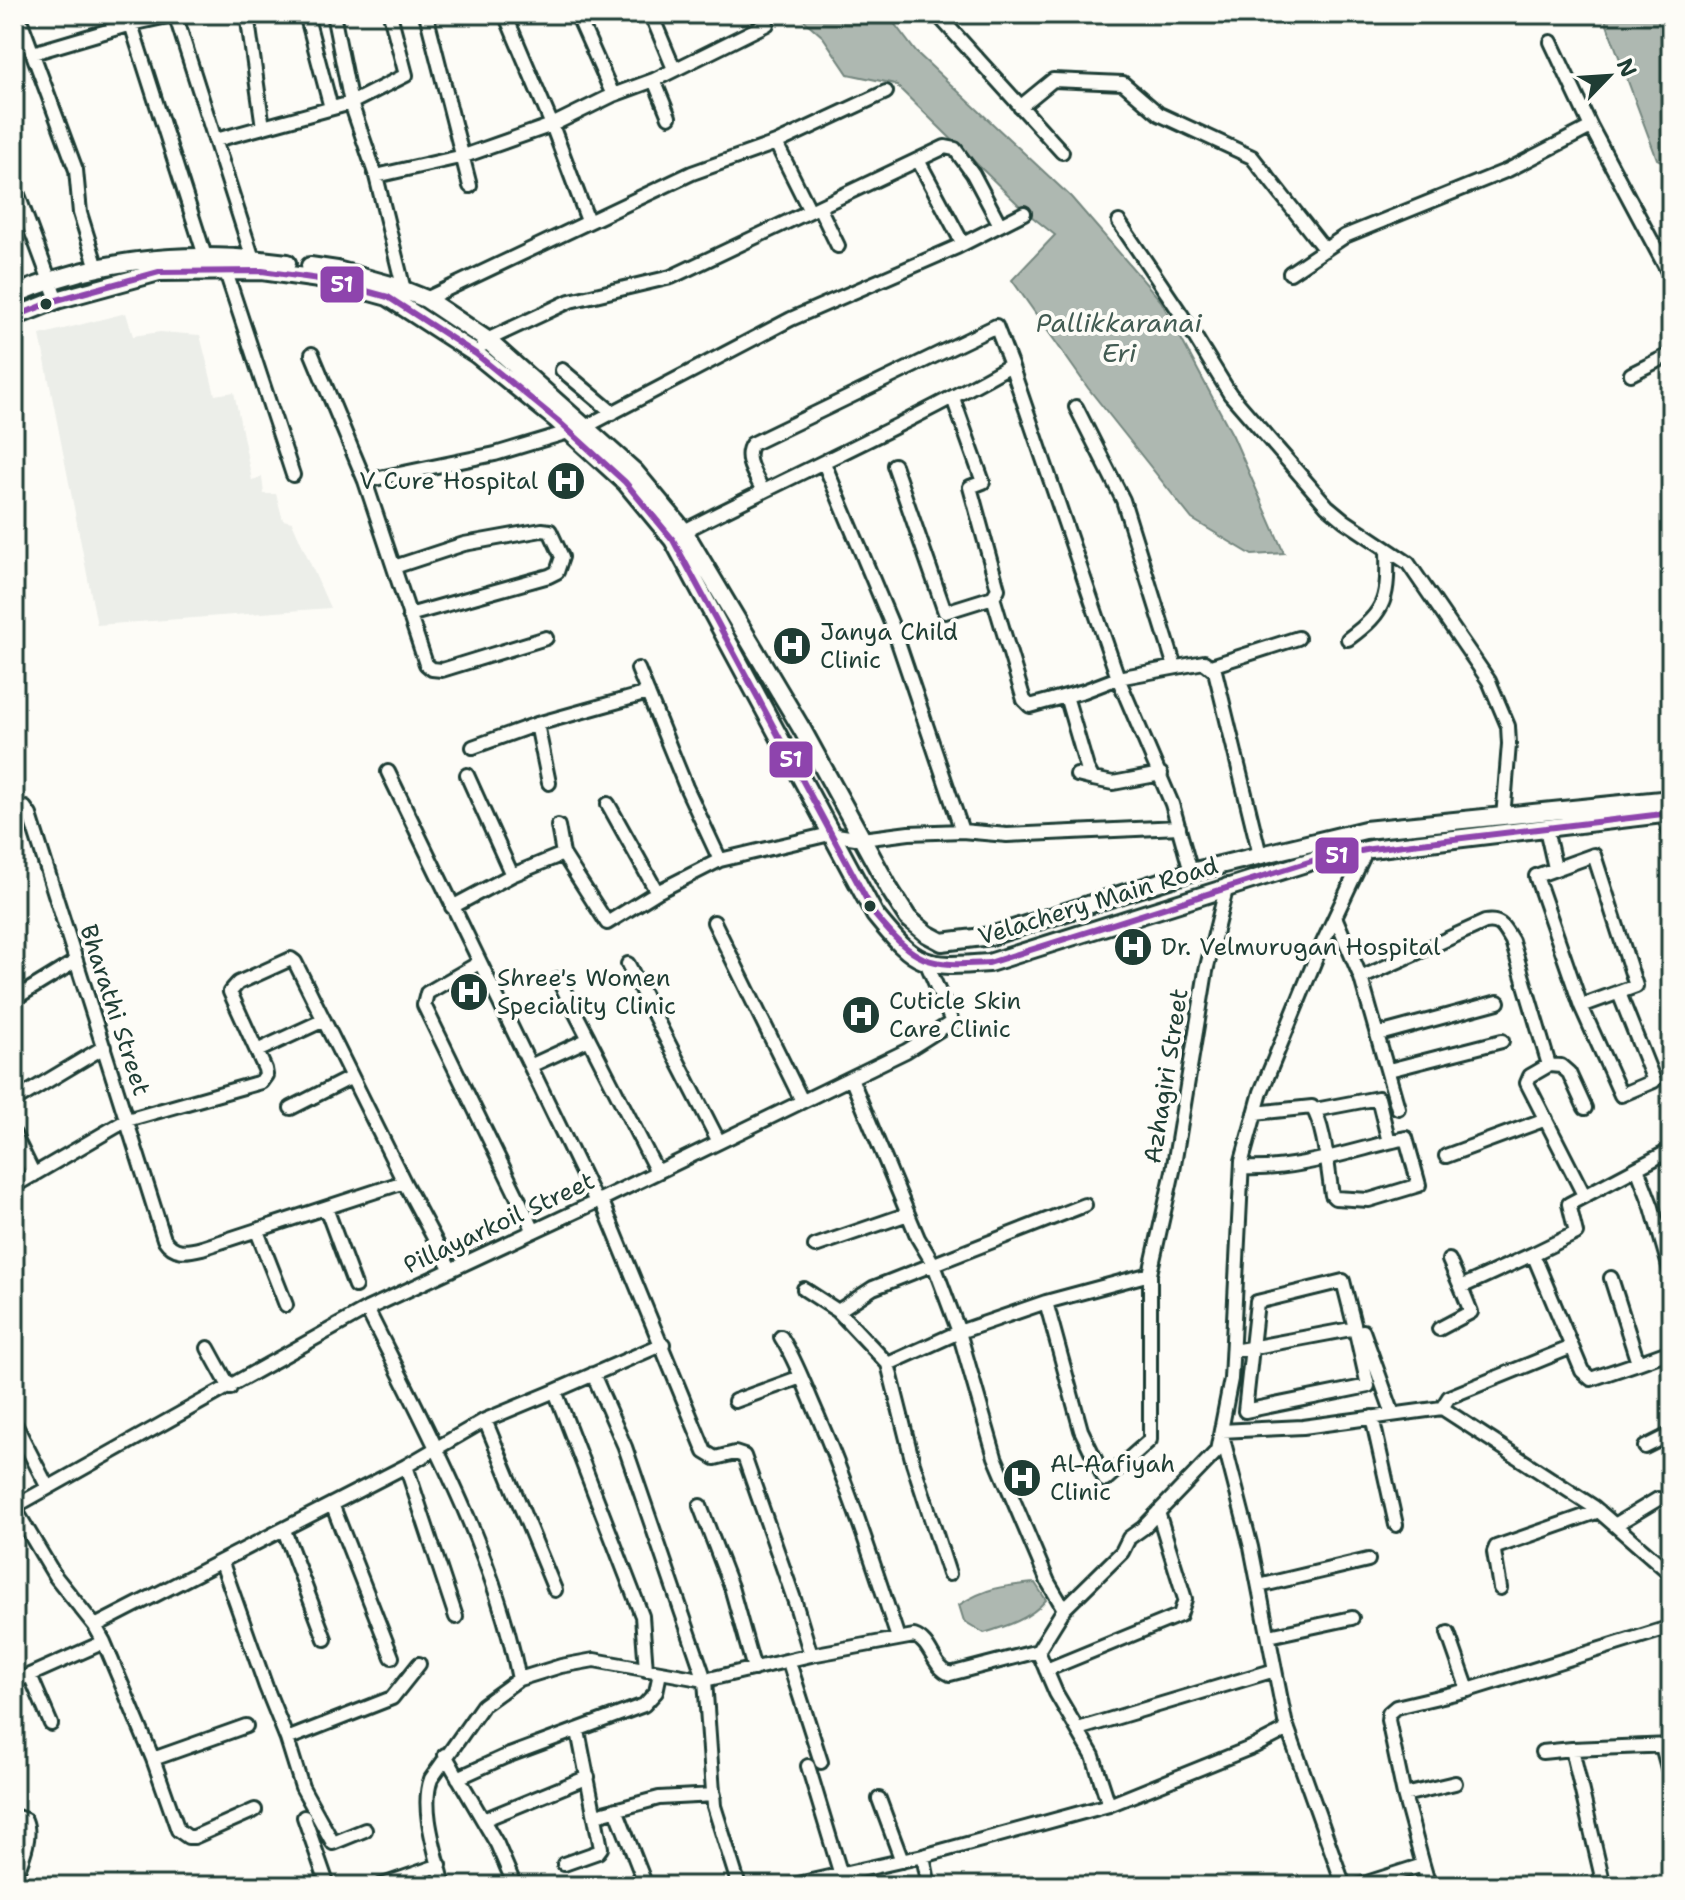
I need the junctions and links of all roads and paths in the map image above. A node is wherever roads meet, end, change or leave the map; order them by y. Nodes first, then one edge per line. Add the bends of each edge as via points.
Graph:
1 (18, 14) edge
2 (176, 14) edge
3 (247, 14) edge
4 (306, 14) edge
5 (333, 14) edge
6 (390, 14) edge
7 (426, 14) edge
8 (505, 14) edge
9 (577, 14) edge
10 (651, 14) edge
11 (937, 14) edge
12 (131, 24) junction
13 (767, 24) dead end
14 (1551, 42) dead end
15 (33, 53) junction
16 (674, 69) junction
17 (654, 80) junction
18 (886, 92) dead end
19 (613, 95) junction
20 (351, 103) junction
21 (1020, 107) junction
22 (331, 108) junction
23 (669, 117) dead end
24 (552, 125) junction
25 (263, 127) junction
26 (1591, 127) junction
27 (216, 140) junction
28 (776, 143) junction
29 (1062, 152) dead end
30 (464, 156) junction
31 (918, 160) junction
32 (376, 176) junction
33 (14, 184) edge
34 (470, 186) dead end
35 (815, 209) junction
36 (1024, 213) dead end
37 (588, 221) junction
38 (1119, 222) dead end
39 (1000, 225) junction
40 (963, 244) junction
41 (838, 246) dead end
42 (1325, 250) junction
43 (205, 256) junction
44 (253, 259) junction
45 (97, 268) junction
46 (225, 269) junction
47 (1290, 273) dead end
48 (1671, 277) edge
49 (51, 281) junction
50 (404, 290) junction
51 (14, 295) edge
52 (426, 299) junction
53 (57, 300) junction
54 (14, 317) edge
55 (487, 340) junction
56 (312, 354) dead end
57 (476, 354) junction
58 (1671, 354) edge
59 (1011, 365) junction
60 (562, 370) dead end
61 (1631, 374) dead end
62 (953, 398) junction
63 (1076, 407) dead end
64 (613, 413) junction
65 (577, 430) junction
66 (824, 463) junction
67 (894, 465) dead end
68 (293, 475) dead end
69 (365, 481) junction
70 (763, 491) junction
71 (684, 531) junction
72 (1387, 549) junction
73 (394, 567) junction
74 (993, 597) junction
75 (409, 615) junction
76 (546, 638) dead end
77 (1298, 638) dead end
78 (1348, 639) dead end
79 (1211, 666) junction
80 (1175, 667) junction
81 (638, 669) dead end
82 (1118, 678) junction
83 (648, 693) junction
84 (1066, 696) junction
85 (537, 724) junction
86 (473, 747) dead end
87 (388, 772) dead end
88 (1161, 774) junction
89 (467, 775) dead end
90 (1077, 775) dead end
91 (1093, 779) junction
92 (549, 783) dead end
93 (14, 804) edge
94 (608, 804) dead end
95 (1669, 808) edge
96 (1503, 818) junction
97 (558, 826) dead end
98 (1179, 827) junction
99 (1546, 829) junction
100 (962, 831) junction
101 (830, 834) junction
102 (1671, 837) edge
103 (862, 839) junction
104 (1366, 851) junction
105 (563, 854) junction
106 (1260, 855) junction
107 (720, 860) junction
108 (1555, 868) junction
109 (1191, 872) junction
110 (512, 875) junction
111 (1227, 885) junction
112 (657, 892) junction
113 (452, 907) junction
114 (1336, 919) junction
115 (714, 922) dead end
116 (76, 961) junction
117 (479, 963) junction
118 (628, 964) dead end
119 (927, 964) junction
120 (1361, 978) junction
121 (558, 979) dead end
122 (1619, 993) junction
123 (14, 999) edge
124 (1498, 1002) dead end
125 (1581, 1006) junction
126 (324, 1020) junction
127 (1379, 1034) junction
128 (589, 1039) junction
129 (1502, 1041) dead end
130 (104, 1047) junction
131 (257, 1051) junction
132 (1549, 1065) junction
133 (530, 1066) junction
134 (1389, 1070) junction
135 (352, 1077) junction
136 (851, 1078) junction
137 (14, 1101) edge
138 (802, 1101) junction
139 (291, 1108) dead end
140 (1398, 1108) dead end
141 (1585, 1108) dead end
142 (1315, 1110) junction
143 (1255, 1113) junction
144 (1546, 1119) junction
145 (127, 1120) junction
146 (14, 1134) edge
147 (719, 1142) junction
148 (1389, 1142) junction
149 (1671, 1150) edge
150 (1446, 1156) dead end
151 (1326, 1157) junction
152 (1242, 1168) junction
153 (1637, 1168) junction
154 (657, 1172) junction
155 (34, 1175) junction
156 (404, 1182) junction
157 (14, 1186) edge
158 (1584, 1195) junction
159 (599, 1200) junction
160 (1085, 1205) dead end
161 (326, 1208) junction
162 (908, 1214) junction
163 (257, 1231) junction
164 (534, 1231) junction
165 (815, 1246) dead end
166 (1533, 1254) junction
167 (1449, 1260) dead end
168 (934, 1265) junction
169 (451, 1270) junction
170 (1671, 1273) edge
171 (1150, 1274) junction
172 (1611, 1278) dead end
173 (355, 1286) dead end
174 (1461, 1287) junction
175 (804, 1289) dead end
176 (1046, 1302) junction
177 (286, 1305) dead end
178 (367, 1309) junction
179 (838, 1311) junction
180 (1357, 1325) junction
181 (1439, 1329) dead end
182 (959, 1332) junction
183 (781, 1337) dead end
184 (663, 1344) junction
185 (1572, 1347) junction
186 (208, 1348) dead end
187 (1250, 1348) junction
188 (1233, 1351) junction
189 (1671, 1351) edge
190 (1638, 1363) junction
191 (888, 1364) junction
192 (593, 1374) junction
193 (801, 1377) junction
194 (230, 1388) junction
195 (555, 1391) junction
196 (735, 1401) dead end
197 (1442, 1408) junction
198 (1245, 1411) junction
199 (1224, 1412) junction
200 (1393, 1414) junction
201 (1372, 1417) junction
202 (485, 1420) junction
203 (14, 1422) edge
204 (1221, 1431) junction
205 (1671, 1434) edge
206 (1645, 1447) dead end
207 (436, 1449) junction
208 (406, 1466) junction
209 (48, 1488) junction
210 (1658, 1499) dead end
211 (332, 1504) junction
212 (700, 1506) dead end
213 (14, 1507) edge
214 (1599, 1511) junction
215 (1158, 1512) junction
216 (1396, 1525) dead end
217 (1615, 1525) junction
218 (284, 1530) junction
219 (1368, 1560) dead end
220 (222, 1563) junction
221 (949, 1574) dead end
222 (1671, 1574) edge
223 (1259, 1586) junction
224 (1500, 1588) dead end
225 (555, 1590) dead end
226 (1064, 1609) junction
227 (456, 1617) dead end
228 (1352, 1618) dead end
229 (95, 1626) junction
230 (1671, 1627) edge
231 (1448, 1633) dead end
232 (1269, 1636) junction
233 (898, 1638) junction
234 (325, 1639) dead end
235 (104, 1642) junction
236 (1038, 1651) junction
237 (811, 1655) junction
238 (392, 1657) dead end
239 (789, 1662) junction
240 (419, 1664) dead end
241 (754, 1669) junction
242 (646, 1670) junction
243 (1046, 1670) junction
244 (1275, 1670) junction
245 (660, 1673) junction
246 (30, 1675) junction
247 (519, 1679) junction
248 (705, 1680) junction
249 (14, 1682) edge
250 (1468, 1690) junction
251 (51, 1724) dead end
252 (246, 1726) dead end
253 (1078, 1729) junction
254 (1288, 1729) junction
255 (578, 1731) junction
256 (287, 1739) junction
257 (1666, 1746) edge
258 (1572, 1749) junction
259 (1542, 1752) dead end
260 (445, 1755) junction
261 (153, 1759) junction
262 (588, 1777) junction
263 (458, 1778) junction
264 (1671, 1779) edge
265 (1455, 1783) dead end
266 (714, 1795) junction
267 (1404, 1795) junction
268 (879, 1799) dead end
269 (1109, 1805) junction
270 (616, 1809) junction
271 (255, 1810) dead end
272 (596, 1815) junction
273 (14, 1816) edge
274 (304, 1817) dead end
275 (483, 1820) junction
276 (365, 1830) dead end
277 (923, 1856) junction
278 (902, 1861) junction
279 (564, 1864) dead end
280 (440, 1865) junction
281 (1423, 1865) junction
282 (841, 1875) junction
283 (14, 1880) edge
284 (328, 1886) edge
285 (380, 1886) edge
286 (444, 1886) edge
287 (515, 1886) edge
288 (646, 1886) edge
289 (739, 1886) edge
290 (789, 1886) edge
291 (929, 1886) edge
292 (1344, 1886) edge
293 (1357, 1886) edge
294 (1429, 1886) edge
295 (1604, 1886) edge

1 - 15 street
2 - 12 street
2 - 27 street
3 - 25 street
4 - 22 street
5 - 20 street
6 - 20 street via 406,75
7 - 30 street
8 - 24 street
9 - 19 street
10 - 16 street
11 - 21 street
12 - 15 street
12 - 43 street
13 - 16 street
14 - 26 street
15 - 45 street via 76,170 80,213
16 - 17 street
17 - 19 street
17 - 23 street
18 - 28 street
19 - 24 street
20 - 22 street
20 - 32 street
21 - 29 street
21 - 42 street via 1053,80 1123,83 1159,114 1252,157
22 - 25 street
24 - 30 street
24 - 37 street
25 - 27 street
26 - 42 street via 1508,170 1345,236
26 - 48 street
27 - 44 street
28 - 35 street
28 - 37 street via 692,173
30 - 32 street
30 - 34 street
31 - 35 street
31 - 39 street via 945,147 955,149
31 - 40 street
32 - 50 street
33 - 49 street
35 - 41 street
35 - 55 street via 671,277 570,301
36 - 39 street
37 - 52 street
38 - 72 street via 1230,394 1327,506
39 - 40 street
40 - 64 street via 791,319
42 - 47 street
43 - 44 main road, Velachery Main Road
43 - 45 main road, Velachery Main Road
44 - 50 main road, Velachery Main Road via 337,270
45 - 49 main road, Velachery Main Road
46 - 53 main road, Velachery Main Road via 159,272
46 - 57 main road, Velachery Main Road via 326,280 388,297
46 - 68 street
49 - 51 main road, Velachery Main Road
49 - 53 street
50 - 52 main road, Velachery Main Road
52 - 55 main road, Velachery Main Road
53 - 54 main road, Velachery Main Road
55 - 57 street
55 - 65 main road, Velachery Main Road
56 - 69 street
57 - 65 main road, Velachery Main Road
58 - 61 street
59 - 62 street
59 - 70 street via 996,326 752,444 747,457
59 - 82 street
60 - 64 street
62 - 66 street
62 - 74 street via 983,482 970,487 998,589
63 - 80 street via 1123,500
64 - 65 street
65 - 69 street
65 - 71 main road, Velachery Main Road via 635,472
65 - 101 main road, Velachery Main Road via 673,540
66 - 70 street
66 - 100 street via 894,630
67 - 74 street via 945,612
69 - 73 street
70 - 71 street
71 - 103 main road, Velachery Main Road
72 - 78 street via 1386,596 1373,621
72 - 96 street via 1408,563 1495,695 1508,726
73 - 75 street
73 - 75 street via 464,544 542,530 550,531 562,557 557,572 549,576
74 - 84 street via 1024,700 1030,706
75 - 76 street via 432,669
77 - 79 street
79 - 80 street via 1204,662
79 - 106 street
80 - 82 street
81 - 83 street
82 - 84 street
82 - 88 street
83 - 85 street
83 - 107 street
84 - 91 street
85 - 86 street
85 - 92 street
87 - 113 street
88 - 91 street via 1113,783
88 - 98 street
89 - 110 street
90 - 91 street
93 - 116 street, Bharathi Street via 30,815
94 - 112 street
95 - 96 main road, Velachery Main Road
95 - 99 main road, Velachery Main Road
95 - 102 street
96 - 106 main road, Velachery Main Road via 1365,830
97 - 105 street
98 - 100 street via 1007,835
98 - 109 street
99 - 104 main road, Velachery Main Road
99 - 108 street
100 - 103 street
101 - 103 street
101 - 107 street
101 - 119 main road, Velachery Main Road via 875,915 916,960
103 - 109 main road, Velachery Main Road via 908,918 942,942 991,936
104 - 111 main road, Velachery Main Road
104 - 114 street
105 - 110 street
105 - 112 street via 607,923
106 - 109 main road, Velachery Main Road
107 - 112 street
108 - 122 street via 1594,855 1636,986
108 - 125 street via 1536,876
110 - 113 street
111 - 119 main road, Velachery Main Road via 989,963
111 - 171 street, Azhagiri Street
113 - 117 street
114 - 120 street
114 - 143 street
115 - 138 street
116 - 123 street
116 - 130 street, Bharathi Street
117 - 133 street
117 - 164 street via 427,993 424,1005
118 - 147 street
119 - 136 street, Pillayarkoil Street via 952,1022
120 - 127 street
120 - 132 street via 1494,920 1512,941
121 - 128 street
122 - 125 street
122 - 125 street via 1654,1081 1621,1095
124 - 127 street
126 - 131 street
126 - 131 street via 294,961 262,971 230,992
126 - 135 street
127 - 134 street
128 - 133 street
128 - 154 street
129 - 134 street
130 - 137 street
130 - 145 street, Bharathi Street
131 - 145 street via 266,1075 261,1082
132 - 141 street via 1569,1073
132 - 144 street via 1527,1083
133 - 159 street
134 - 140 street
135 - 139 street
135 - 156 street
136 - 138 street, Pillayarkoil Street
136 - 162 street
138 - 147 street, Pillayarkoil Street
142 - 143 street
142 - 148 street via 1378,1098
142 - 151 street
143 - 152 street
144 - 150 street
144 - 158 street
145 - 155 street
145 - 163 street, Bharathi Street via 164,1239 176,1251
146 - 155 street
147 - 154 street, Pillayarkoil Street
148 - 151 street
148 - 151 street via 1406,1138 1417,1188 1369,1200 1335,1198
149 - 153 street
151 - 152 street via 1268,1169
152 - 188 street
153 - 158 street
153 - 170 street
154 - 159 street, Pillayarkoil Street
155 - 157 street
156 - 161 street
156 - 169 street
158 - 166 street via 1569,1204 1576,1233
159 - 164 street, Pillayarkoil Street
159 - 184 street
160 - 168 street
161 - 163 street
161 - 173 street
162 - 165 street
162 - 168 street
163 - 177 street
164 - 169 street, Pillayarkoil Street
166 - 174 street
166 - 185 street
167 - 174 street
168 - 179 street via 873,1288
168 - 182 street
169 - 178 street, Pillayarkoil Street
171 - 176 street
171 - 176 street, Azhagiri Street via 1150,1440 1105,1480 1081,1430
172 - 190 street
174 - 181 street via 1472,1311
175 - 179 street
176 - 182 street
178 - 194 street, Pillayarkoil Street
178 - 207 street
179 - 191 street
180 - 187 street
180 - 187 street via 1343,1281 1257,1302
180 - 198 street via 1368,1386
180 - 200 street
182 - 191 street
182 - 226 street via 995,1457
183 - 193 street
184 - 192 street
184 - 237 street via 705,1452 715,1458 744,1456
185 - 190 street via 1591,1379
185 - 197 street via 1449,1397
186 - 194 street
187 - 188 street
187 - 198 street
188 - 199 street
189 - 190 street
191 - 221 street
192 - 195 street
192 - 248 street via 630,1461
193 - 196 street
193 - 233 street via 860,1524
194 - 209 street, Pillayarkoil Street
195 - 202 street
195 - 242 street via 642,1616
197 - 200 street
197 - 214 street
198 - 199 street
199 - 204 street
200 - 201 street
201 - 204 street
201 - 216 street
202 - 207 street
202 - 225 street
203 - 209 street
204 - 215 street via 1217,1451
204 - 223 street
205 - 206 street
207 - 208 street
207 - 247 street via 495,1587
208 - 211 street
208 - 227 street
209 - 213 street, Pillayarkoil Street
210 - 217 street
211 - 218 street
211 - 238 street
212 - 241 street
213 - 229 street via 55,1576
214 - 217 street
214 - 224 street via 1496,1547
215 - 226 street
215 - 243 street via 1185,1599 1180,1615
217 - 222 street
218 - 220 street
218 - 234 street
219 - 223 street
220 - 229 street
220 - 256 street
223 - 232 street
226 - 236 street
228 - 232 street
229 - 235 street
230 - 250 street
231 - 250 street
232 - 244 street
233 - 236 street via 921,1638 950,1674
233 - 237 street
235 - 246 street
235 - 261 street
236 - 243 street
237 - 239 street
239 - 241 street
239 - 282 street
240 - 256 street via 392,1698
241 - 248 street
242 - 245 street
242 - 247 street via 594,1660
243 - 253 street
244 - 253 street
244 - 254 street
245 - 248 street
245 - 255 street via 656,1692 644,1705
246 - 249 street
246 - 251 street
247 - 260 street via 483,1705
248 - 266 street
250 - 267 street via 1389,1713
252 - 261 street
253 - 269 street
254 - 269 street
254 - 292 street
255 - 262 street
255 - 263 street
256 - 276 street via 302,1787 333,1843
257 - 258 street
257 - 264 street
258 - 259 street
258 - 295 street
260 - 263 street
260 - 280 street via 427,1789 426,1805
261 - 271 street via 183,1835 194,1837
262 - 272 street
262 - 275 street
263 - 275 street
265 - 267 street
266 - 270 street via 659,1798
266 - 289 street
267 - 281 street
268 - 278 street
269 - 277 street
270 - 272 street
270 - 288 street
272 - 279 street via 601,1848
273 - 283 street via 28,1827
274 - 284 street
275 - 287 street
277 - 278 street
277 - 291 street
278 - 282 street
280 - 285 street
280 - 286 street
281 - 293 street
281 - 294 street
282 - 290 street

